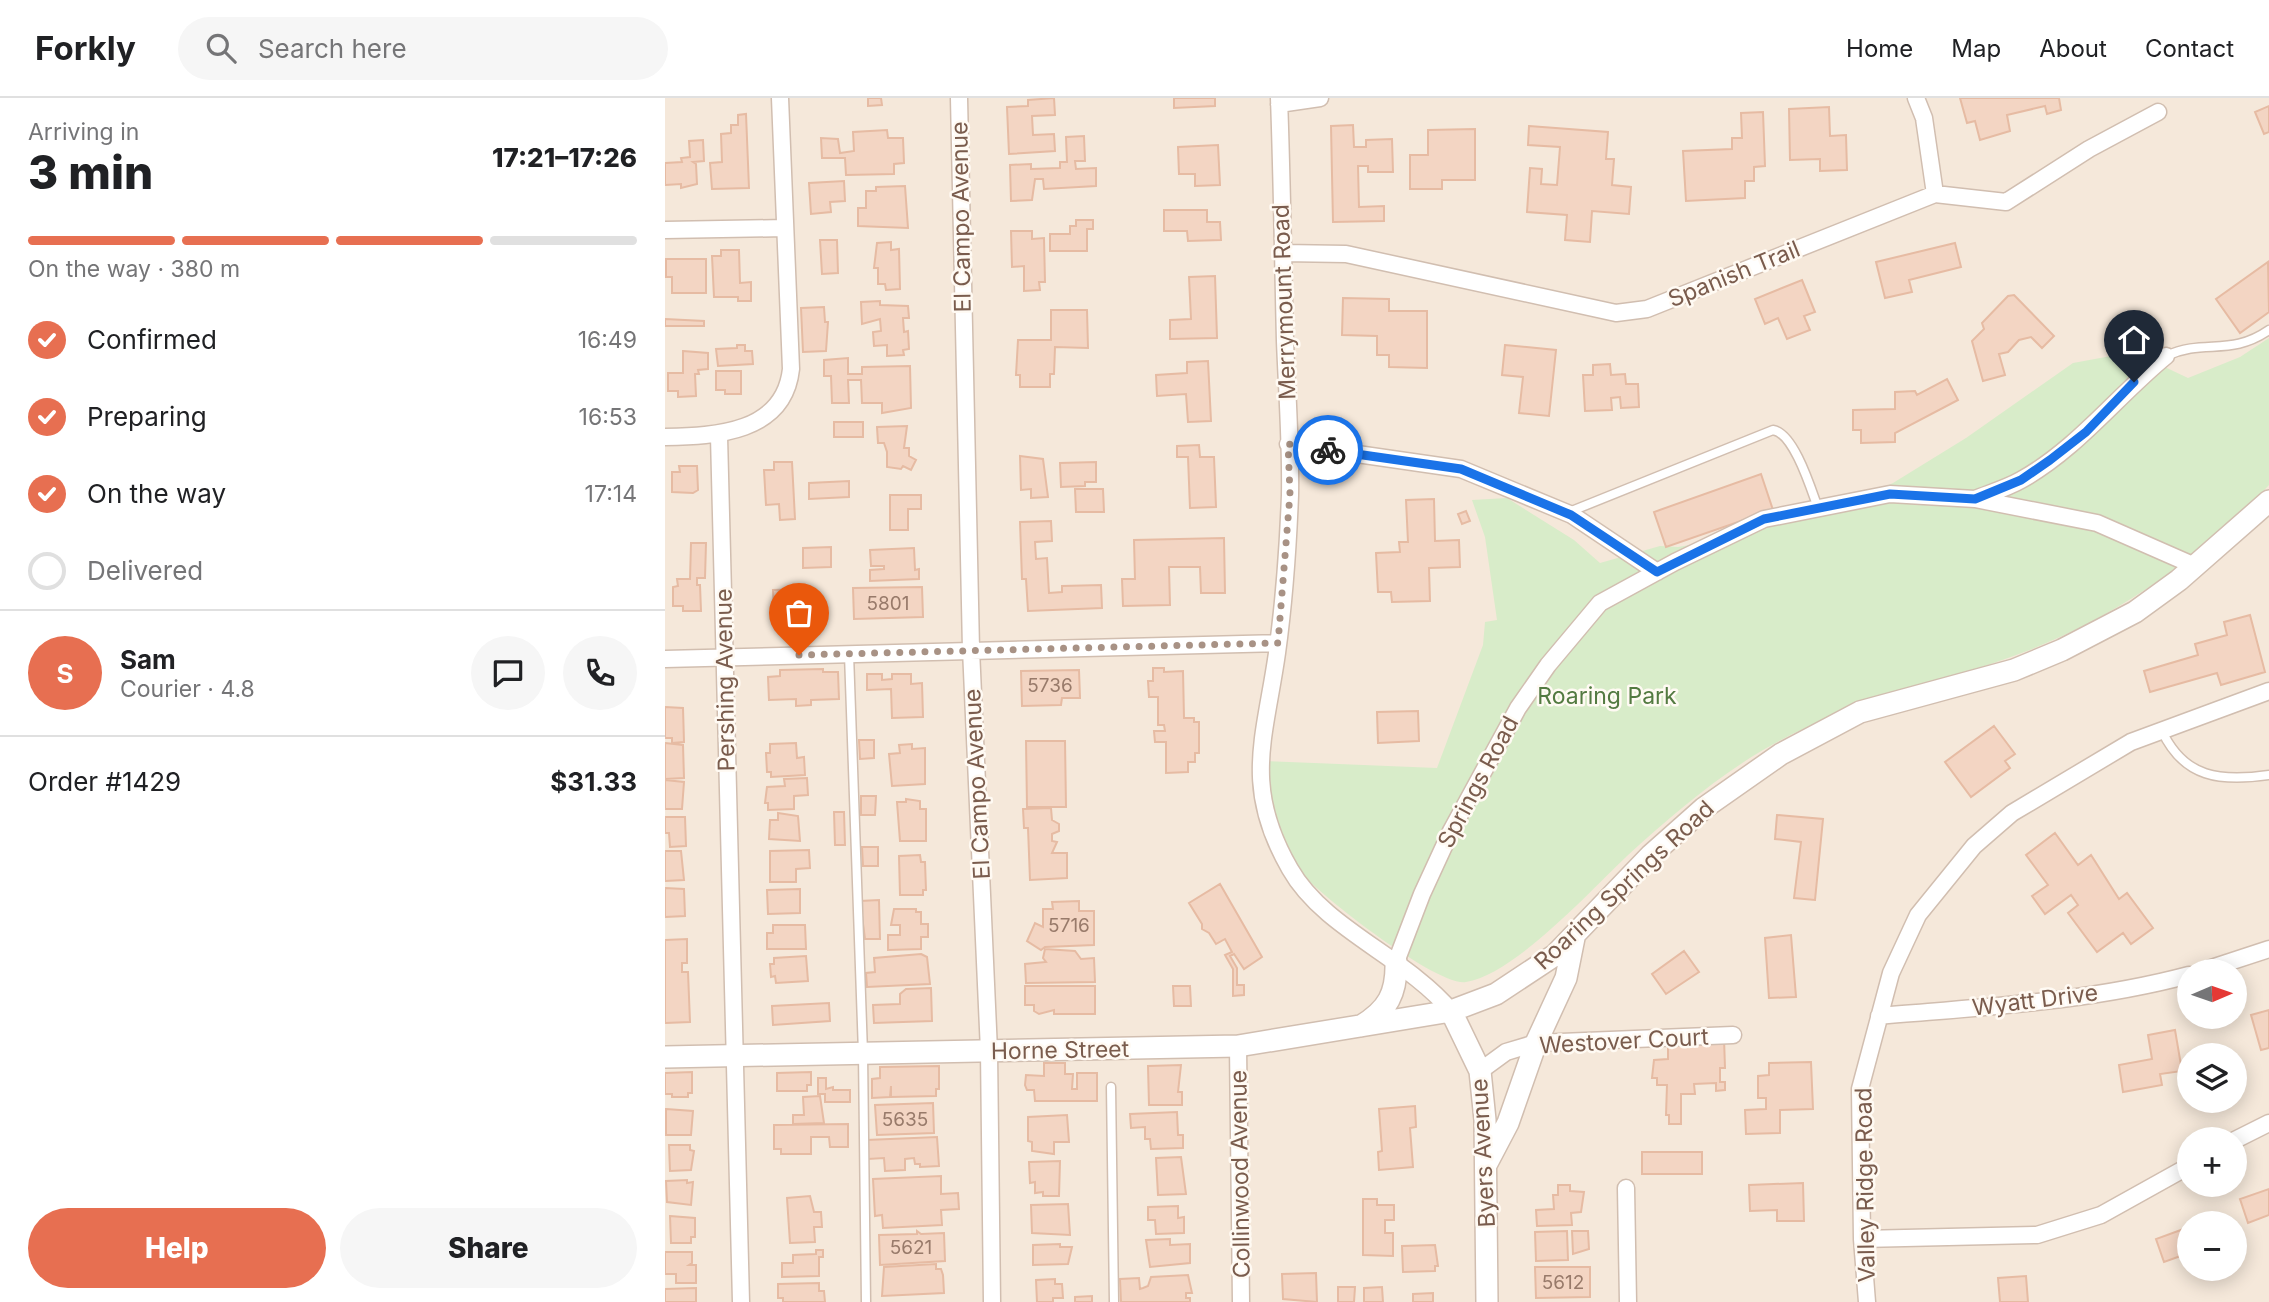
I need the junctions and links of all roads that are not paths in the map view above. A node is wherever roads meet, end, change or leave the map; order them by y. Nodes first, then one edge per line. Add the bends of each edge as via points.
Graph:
1 (779, 98) edge
2 (959, 98) edge
3 (1321, 98) edge
4 (1916, 98) edge
5 (1279, 101) edge
6 (2158, 112) dead end
7 (1935, 194) junction
8 (785, 228) junction
9 (665, 230) edge
10 (1283, 253) junction
11 (2269, 330) edge
12 (2166, 356) joint
13 (719, 436) junction
14 (665, 437) edge
15 (1288, 444) junction
16 (1975, 499) junction
17 (2269, 501) edge
18 (1818, 508) junction
19 (1566, 513) junction
20 (2195, 566) junction
21 (1657, 572) junction
22 (1278, 643) junction
23 (971, 649) junction
24 (849, 653) junction
25 (725, 657) junction
26 (665, 659) edge
27 (2269, 691) edge
28 (2162, 731) junction
29 (2269, 775) edge
30 (1574, 938) junction
31 (2269, 949) edge
32 (2239, 959) edge
33 (1396, 962) junction
34 (2177, 978) edge
35 (1451, 1010) junction
36 (1879, 1016) junction
37 (1359, 1027) junction
38 (1733, 1035) dead end
39 (1536, 1042) junction
40 (1238, 1046) junction
41 (989, 1051) junction
42 (863, 1054) junction
43 (735, 1056) junction
44 (665, 1057) edge
45 (1480, 1071) junction
46 (1111, 1087) dead end
47 (2269, 1123) edge
48 (2247, 1134) edge
49 (1486, 1164) junction
50 (2177, 1173) edge
51 (1626, 1188) dead end
52 (1862, 1239) junction
53 (741, 1302) edge
54 (866, 1302) edge
55 (992, 1302) edge
56 (1114, 1302) edge
57 (1241, 1302) edge
58 (1487, 1302) edge
59 (1628, 1302) edge
60 (1867, 1302) edge

1 - 8 street
2 - 23 street, El Campo Avenue
3 - 5 street
4 - 7 street via 1924,118
5 - 10 street, Merrymount Road
6 - 7 street, Spanish Trail via 2006,202
7 - 10 street, Spanish Trail via 1647,309 1616,313 1346,254
8 - 9 street
8 - 13 street via 789,389 774,411
10 - 15 street, Merrymount Road
11 - 12 lane via 2234,347 2185,348
12 - 16 street, Springs Road via 2050,460 2021,480
13 - 14 street
13 - 25 street, Pershing Avenue
15 - 19 street via 1461,469
15 - 22 street, Merrymount Road via 1290,494
16 - 18 street, Springs Road via 1890,494
16 - 20 street, Springs Road via 2097,523
17 - 20 street, Roaring Springs Road
18 - 19 lane via 1785,435 1773,430
18 - 21 street, Springs Road via 1764,519
19 - 21 street
20 - 30 street, Roaring Springs Road via 2135,612 2062,650 2014,670 1860,712 1781,754 1731,786 1678,832
21 - 33 street, Springs Road via 1600,604 1518,708 1451,831
22 - 23 street
22 - 33 street, Merrymount Road via 1259,767 1270,822 1302,889
23 - 24 street
23 - 41 street, El Campo Avenue
24 - 25 street
24 - 42 lane
25 - 26 street
25 - 43 street, Pershing Avenue
27 - 28 street, Valley Ridge Road
28 - 29 lane via 2182,763 2198,772
28 - 36 street, Valley Ridge Road via 2131,742 2067,778 2012,813 1974,846 1917,915 1899,952
30 - 35 street, Roaring Springs Road via 1496,994
30 - 39 street via 1566,978
31 - 32 street
33 - 35 street, Merrymount Road via 1433,989
33 - 37 street via 1394,992 1388,1005
34 - 36 street, Wyatt Drive via 2040,1002
35 - 37 street, Horne Street
35 - 45 street, Byers Avenue
36 - 52 street, Valley Ridge Road via 1860,1089
37 - 40 street, Horne Street
38 - 39 street, Westover Court
39 - 45 street, Westover Court via 1506,1052
39 - 49 street via 1508,1123
40 - 41 street, Horne Street
40 - 57 street, Collinwood Avenue
41 - 42 street, Horne Street
41 - 55 street, El Campo Avenue
42 - 43 street, Horne Street
42 - 54 lane
43 - 44 street, Horne Street
43 - 53 street, Pershing Avenue
45 - 49 street, Byers Avenue
46 - 56 lane
47 - 48 street
49 - 58 street, Byers Avenue
50 - 52 street via 2101,1215 2037,1234
51 - 59 street
52 - 60 street, Valley Ridge Road

